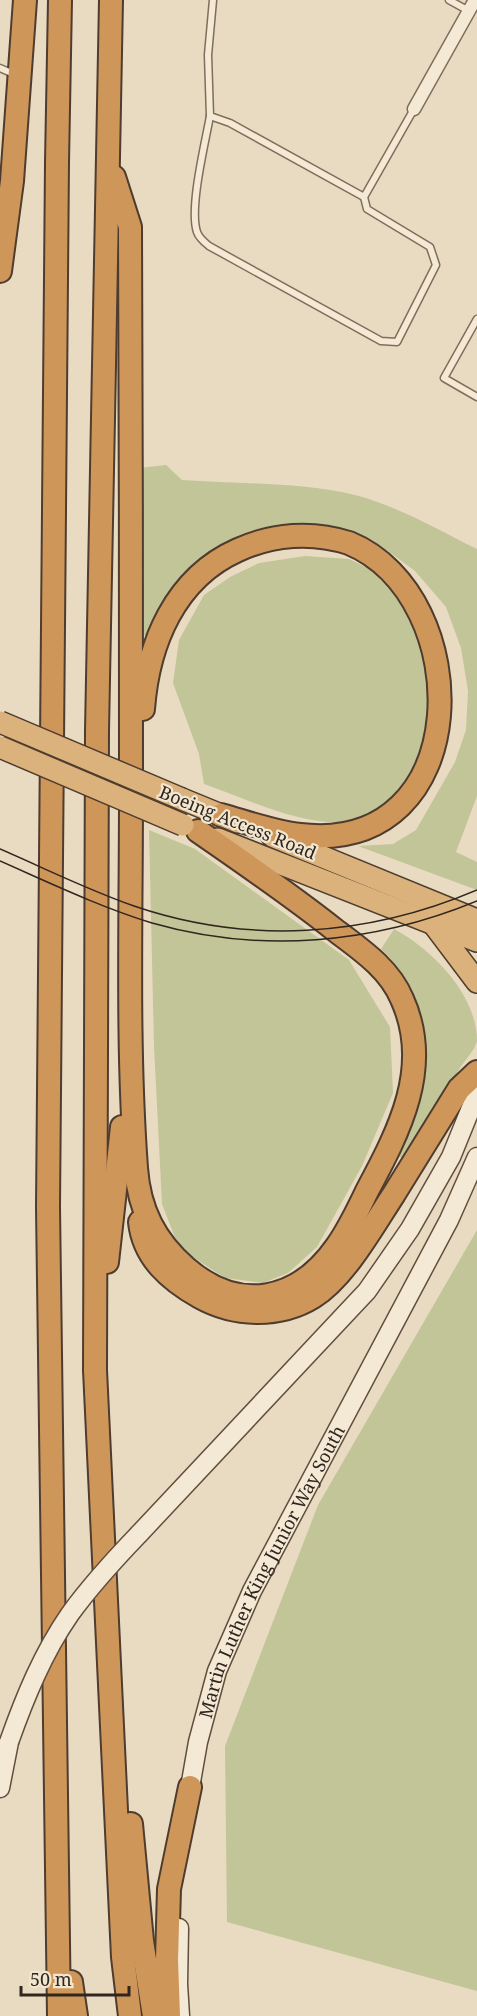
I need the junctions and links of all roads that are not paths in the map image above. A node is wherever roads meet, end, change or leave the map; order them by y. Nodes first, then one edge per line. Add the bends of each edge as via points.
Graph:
1 (26, 0) edge
2 (60, 0) edge
3 (111, 0) edge
4 (213, 0) edge
5 (449, 0) edge
6 (472, 6) edge
7 (10, 72) edge
8 (414, 109) joint
9 (210, 116) junction
10 (108, 159) junction
11 (364, 197) junction
12 (0, 271) edge
13 (477, 319) edge
14 (477, 397) edge
15 (455, 655) dead end
16 (459, 704) dead end
17 (0, 722) edge
18 (0, 747) edge
19 (221, 815) junction
20 (190, 828) junction
21 (131, 851) junction
22 (477, 920) edge
23 (434, 925) junction
24 (477, 941) edge
25 (477, 982) edge
26 (130, 1035) junction
27 (477, 1072) edge
28 (477, 1093) edge
29 (477, 1157) edge
30 (138, 1193) junction
31 (95, 1370) junction
32 (102, 1530) junction
33 (190, 1787) junction
34 (0, 1788) edge
35 (59, 1882) junction
36 (59, 2016) edge
37 (76, 2016) edge
38 (130, 2016) edge
39 (154, 2016) edge
40 (169, 2016) edge
41 (180, 2016) edge

1 - 7 highway
2 - 35 highway via 48,1207
3 - 10 highway
4 - 9 lane via 208,55
5 - 6 lane
6 - 8 street
7 - 12 highway via 12,181
8 - 11 lane
9 - 11 lane via 230,123
9 - 11 lane via 194,214 201,240 381,341 397,342 436,265 430,248 367,209
10 - 21 highway via 130,228
10 - 31 highway via 97,731
13 - 14 lane via 444,378
15 - 21 highway via 440,617 416,584 377,554 357,545 297,535 271,538 224,556 188,586 171,608 152,654 144,692
16 - 19 highway via 453,742 425,794 378,826 342,834 300,835
17 - 19 highway, Boeing Access Road, bridge
18 - 20 highway, Boeing Access Road, bridge
19 - 22 highway, Boeing Access Road
20 - 23 highway, Boeing Access Road
20 - 30 highway via 294,897 384,971 409,1018 416,1061 414,1077 401,1121 348,1229 313,1274 284,1292 264,1297 238,1296 200,1280 167,1250 148,1220
21 - 26 highway
23 - 24 highway, Boeing Access Road
23 - 25 highway
26 - 30 highway
26 - 31 highway
27 - 30 highway via 459,1089 349,1261 327,1286 297,1305 254,1313 231,1310 189,1291 153,1259 141,1232
28 - 34 main road, bridge via 451,1156 410,1229 367,1291 98,1578 69,1615 36,1676 9,1742
29 - 33 main road, Martin Luther King Junior Way South via 449,1220 252,1591 217,1671
31 - 32 highway
32 - 38 highway via 123,1957
32 - 39 highway via 142,1941
33 - 40 highway via 169,1889
33 - 41 main road, Martin Luther King Junior Way South via 180,1866
35 - 36 highway
35 - 37 highway

